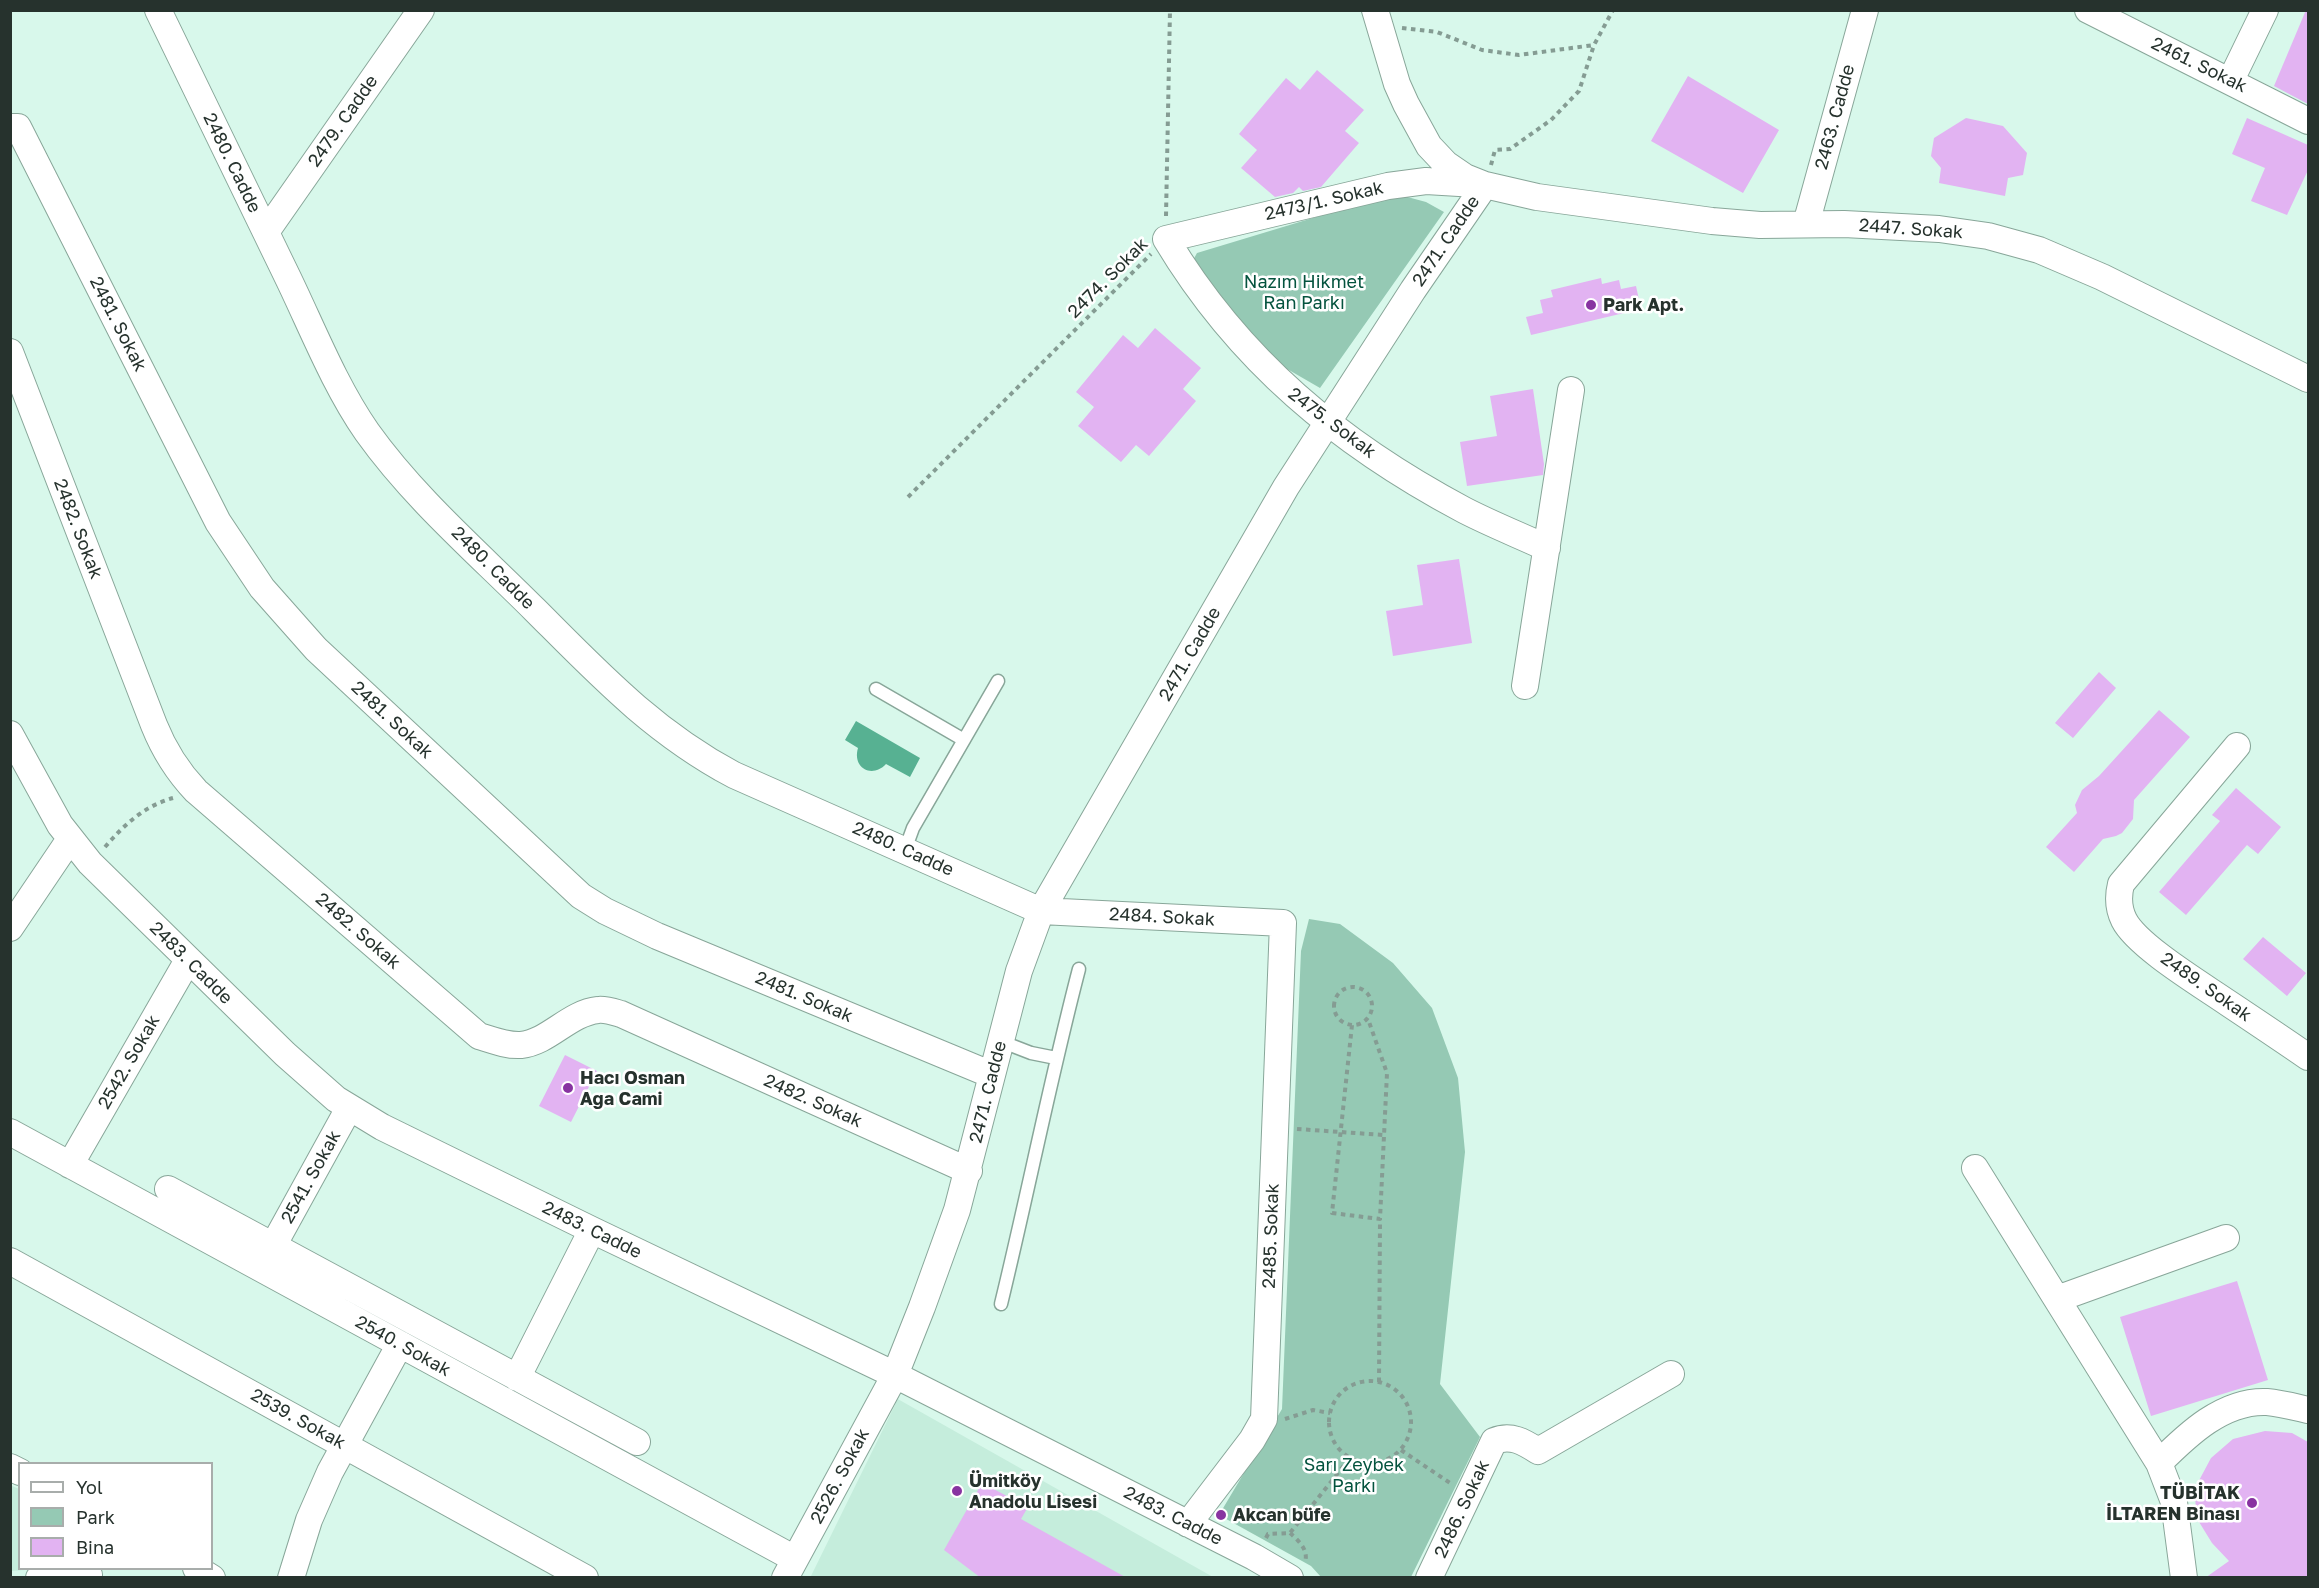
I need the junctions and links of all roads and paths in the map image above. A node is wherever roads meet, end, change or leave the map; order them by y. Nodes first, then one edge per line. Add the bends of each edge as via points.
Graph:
1 (158, 10) edge
2 (421, 10) edge
3 (1170, 10) edge
4 (1613, 10) edge
5 (1864, 10) edge
6 (2088, 10) edge
7 (2265, 10) edge
8 (1377, 17) edge
9 (1594, 45) junction
10 (2231, 80) junction
11 (2308, 121) edge
12 (14, 127) edge
13 (1485, 185) junction
14 (1806, 224) junction
15 (266, 232) junction
16 (1166, 239) junction
17 (10, 352) edge
18 (2308, 379) edge
19 (1571, 390) dead end
20 (1327, 422) junction
21 (908, 497) dead end
22 (1547, 548) junction
23 (998, 681) dead end
24 (1525, 686) dead end
25 (876, 689) dead end
26 (10, 734) edge
27 (964, 740) junction
28 (2237, 746) dead end
29 (196, 791) junction
30 (70, 839) junction
31 (905, 850) junction
32 (90, 863) junction
33 (1041, 911) junction
34 (14, 913) edge
35 (1283, 924) joint
36 (188, 960) junction
37 (1079, 969) dead end
38 (1368, 1019) junction
39 (1352, 1025) junction
40 (1000, 1041) junction
41 (2308, 1057) edge
42 (1056, 1058) junction
43 (992, 1075) junction
44 (349, 1108) junction
45 (1275, 1128) junction
46 (10, 1132) edge
47 (1341, 1132) junction
48 (1384, 1135) junction
49 (70, 1165) junction
50 (1975, 1168) dead end
51 (969, 1172) junction
52 (168, 1189) dead end
53 (1380, 1219) junction
54 (592, 1230) junction
55 (2226, 1238) dead end
56 (273, 1246) junction
57 (10, 1262) edge
58 (334, 1279) junction
59 (2057, 1299) junction
60 (322, 1302) junction
61 (1001, 1304) dead end
62 (400, 1344) junction
63 (1671, 1374) dead end
64 (895, 1375) junction
65 (517, 1378) junction
66 (1378, 1382) junction
67 (2308, 1410) edge
68 (1330, 1413) junction
69 (1264, 1419) junction
70 (637, 1442) dead end
71 (344, 1445) junction
72 (1401, 1450) junction
73 (1350, 1458) junction
74 (2158, 1463) junction
75 (1468, 1496) junction
76 (1188, 1524) junction
77 (1290, 1533) junction
78 (790, 1569) edge
79 (1276, 1569) edge
80 (198, 1570) edge
81 (89, 1574) edge
82 (41, 1578) edge
83 (212, 1578) edge
84 (291, 1578) edge
85 (585, 1578) edge
86 (1430, 1578) edge
87 (2184, 1578) edge

1 - 15 street, 2480. Cadde
2 - 15 street, 2479. Cadde
3 - 16 path, 2474. Sokak
4 - 9 path, 2471. Cadde
5 - 14 street, 2463. Cadde
6 - 10 street, 2461. Sokak
7 - 10 street
8 - 9 path via 1437,32 1482,50 1519,55
8 - 13 street via 1406,104 1429,146 1456,170
9 - 13 path, 2471. Cadde via 1579,91 1551,120 1510,148 1495,150
10 - 11 street, 2461. Sokak
12 - 43 street, 2481. Sokak via 218,522 262,588 316,648 581,896 657,936
13 - 14 street, 2447. Sokak via 1538,197 1712,221
13 - 16 street, 2473/1. Sokak via 1426,181 1388,186
13 - 20 street, 2471. Cadde
14 - 18 street, 2447. Sokak via 1939,229 1988,236 2039,250
15 - 31 street, 2480. Cadde via 366,431 431,506 567,643 638,710 703,758
16 - 20 street, 2475. Sokak via 1188,277 1247,350
16 - 21 path, 2474. Sokak
17 - 29 street, 2482. Sokak via 157,733 176,767
19 - 22 street
20 - 22 street, 2475. Sokak via 1413,481 1466,511
20 - 33 street, 2471. Cadde via 1235,573
22 - 24 street
23 - 27 lane
25 - 27 lane
26 - 30 street, 2483. Cadde
27 - 31 lane via 913,828
28 - 41 street, 2489. Sokak via 2121,884 2119,903 2125,922 2148,946
29 - 32 path via 146,809
29 - 51 street, 2482. Sokak via 479,1036 522,1045 579,1014 599,1009 621,1014
30 - 32 street, 2483. Cadde
30 - 34 street
31 - 33 street, 2480. Cadde
32 - 36 street, 2483. Cadde
33 - 35 street, 2484. Sokak
33 - 40 street, 2471. Cadde via 1018,971
35 - 45 street, 2485. Sokak
36 - 44 street, 2483. Cadde via 273,1044
36 - 49 street, 2542. Sokak
37 - 42 lane
38 - 39 path
38 - 39 path via 1372,1007 1369,995 1358,988 1346,989 1336,997 1335,1010 1341,1020
38 - 48 path via 1387,1073
39 - 47 path
40 - 42 lane
40 - 43 street, 2471. Cadde
42 - 61 lane
43 - 51 street, 2471. Cadde
44 - 54 street, 2483. Cadde
44 - 56 street, 2541. Sokak
45 - 47 path
45 - 69 street, 2485. Sokak
46 - 49 street, 2540. Sokak
47 - 48 path
47 - 53 path via 1332,1213
48 - 53 path
49 - 60 street, 2540. Sokak
50 - 59 street
51 - 64 street, 2471. Cadde via 942,1255
52 - 56 street
53 - 66 path
54 - 64 street, 2483. Cadde
54 - 65 street
55 - 59 street
56 - 58 street
57 - 71 street, 2539. Sokak
58 - 60 street
58 - 65 street
59 - 74 street
60 - 62 street, 2540. Sokak
62 - 71 street
62 - 78 street, 2540. Sokak
63 - 75 street, 2486. Sokak via 1538,1451 1514,1438 1494,1440
64 - 76 street, 2483. Cadde
64 - 78 street, 2526. Sokak
65 - 70 street
66 - 68 path via 1360,1383 1342,1391
66 - 72 path via 1392,1387 1409,1410 1411,1424
67 - 74 street via 2266,1402 2239,1405 2216,1415
68 - 69 path via 1313,1410 1288,1419
68 - 73 path via 1333,1439
69 - 76 street, 2485. Sokak
71 - 84 street via 316,1504
71 - 85 street, 2539. Sokak
72 - 73 path via 1377,1463
72 - 75 path
73 - 77 path
74 - 87 street via 2174,1502
75 - 86 street, 2486. Sokak
76 - 79 street, 2483. Cadde
77 - 79 path via 1268,1534
77 - 79 path via 1300,1542 1306,1557
80 - 83 street
81 - 82 street

